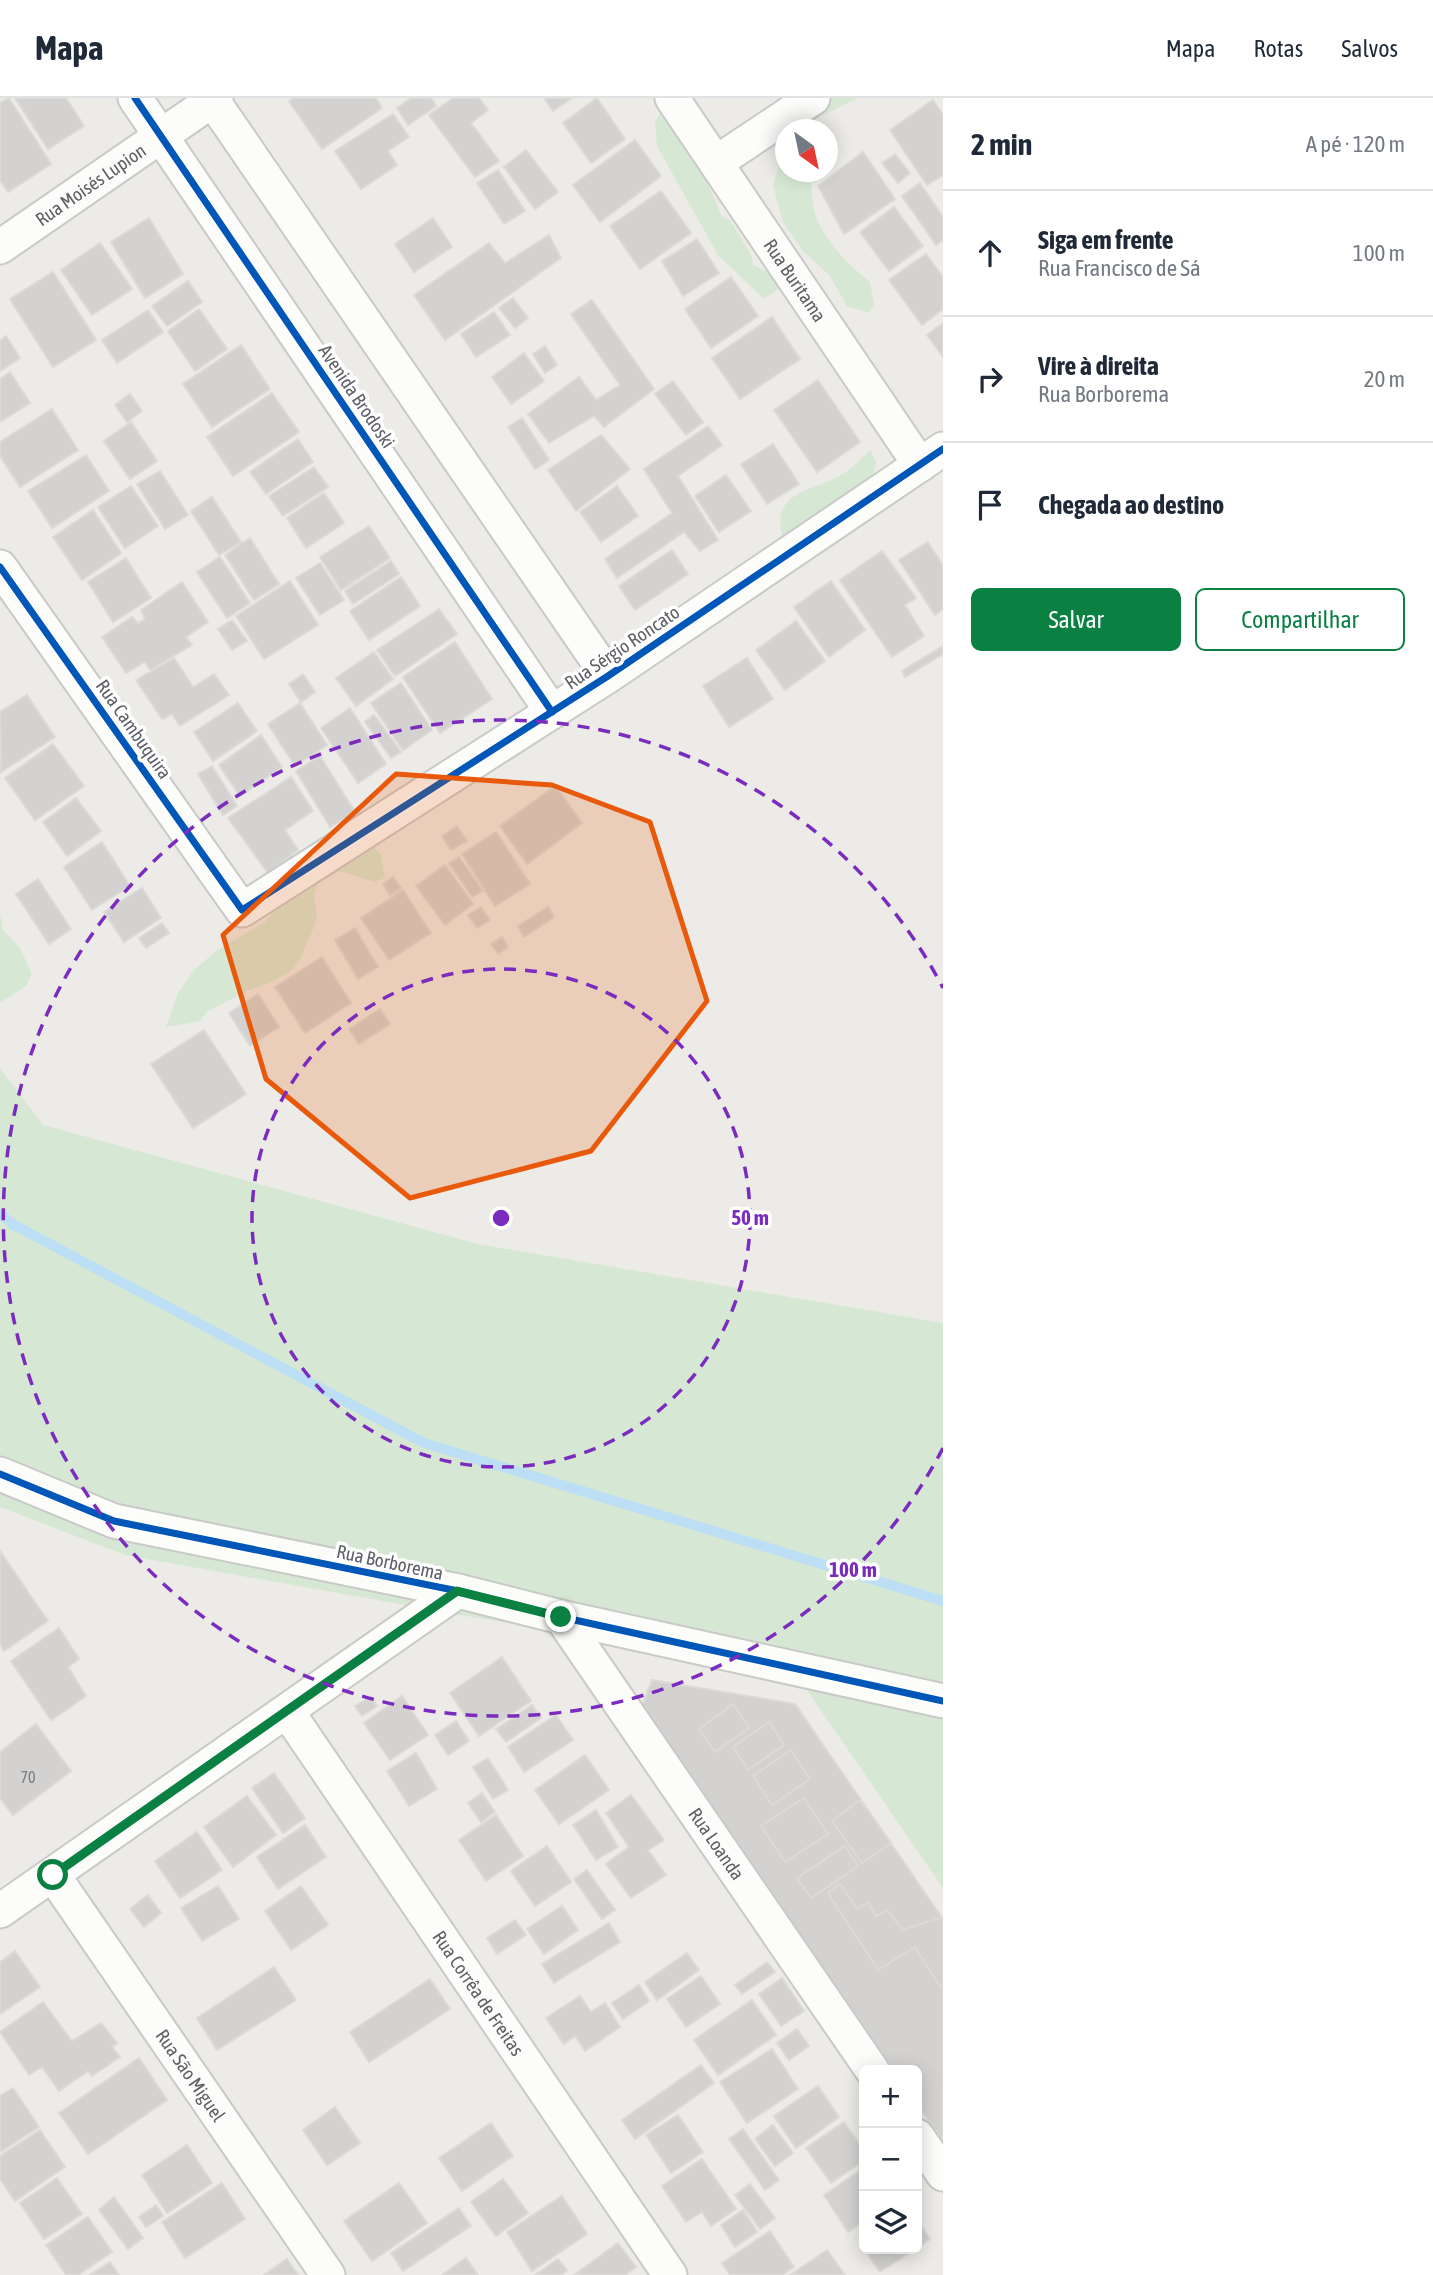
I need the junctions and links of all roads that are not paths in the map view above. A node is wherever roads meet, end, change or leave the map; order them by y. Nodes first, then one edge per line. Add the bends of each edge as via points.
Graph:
1 (135, 98) edge
2 (672, 98) edge
3 (813, 98) edge
4 (213, 99) edge
5 (161, 136) junction
6 (717, 162) junction
7 (0, 247) edge
8 (931, 457) edge
9 (0, 567) edge
10 (608, 677) junction
11 (552, 712) junction
12 (242, 909) joint
13 (0, 1474) edge
14 (457, 1591) junction
15 (561, 1617) junction
16 (943, 1701) edge
17 (287, 1711) junction
18 (53, 1875) junction
19 (0, 1911) edge
20 (869, 2065) edge
21 (922, 2143) edge
22 (943, 2174) edge
23 (328, 2275) edge
24 (670, 2275) edge

1 - 5 street, Avenida Brodoski
2 - 6 street, Rua Buritama
3 - 6 street
4 - 5 street, Rua Moisés Lupion
4 - 10 street
5 - 7 street, Rua Moisés Lupion
5 - 11 street, Avenida Brodoski
6 - 8 street, Rua Buritama
8 - 10 street, Rua Sérgio Roncato
9 - 12 street, Rua Cambuquira
10 - 11 street, Rua Sérgio Roncato
11 - 12 street, Rua Sérgio Roncato
13 - 14 street, Rua Borborema via 114,1521
14 - 15 street, Rua Borborema
14 - 17 street
15 - 16 street, Rua Borborema
15 - 20 street, Rua Loanda
17 - 18 street
17 - 24 street, Rua Corrêa de Freitas
18 - 19 street
18 - 23 street, Rua São Miguel
21 - 22 street

